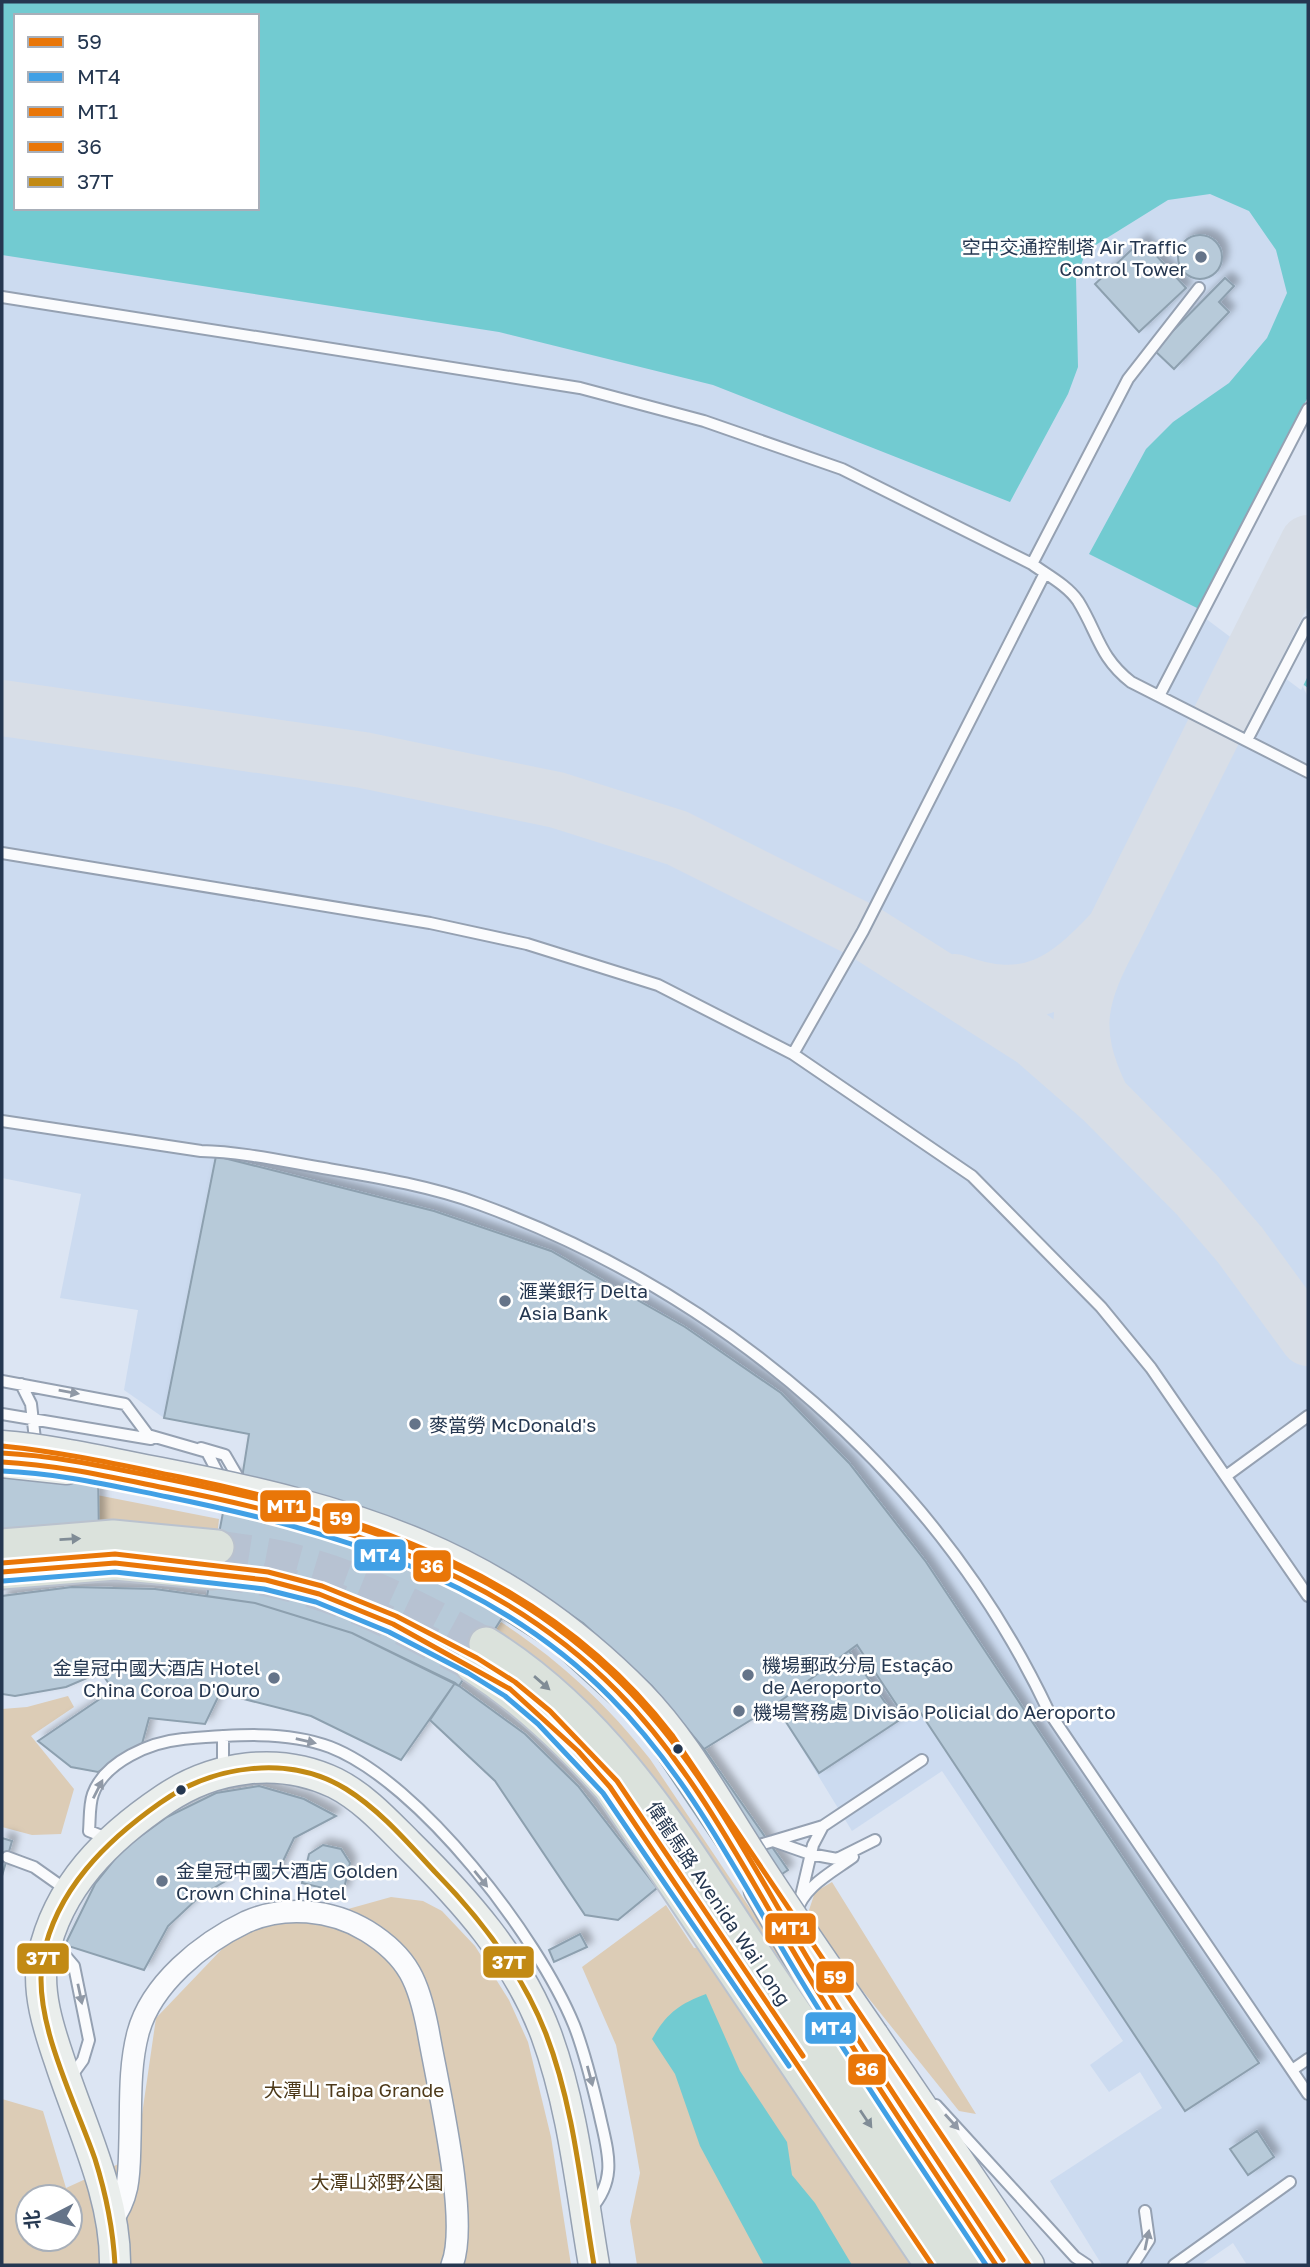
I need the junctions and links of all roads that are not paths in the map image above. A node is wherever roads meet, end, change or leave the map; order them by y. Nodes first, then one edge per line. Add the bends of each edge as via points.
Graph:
1 (1199, 288) dead end
2 (2, 297) edge
3 (1308, 409) edge
4 (1032, 564) junction
5 (1045, 573) junction
6 (1308, 623) edge
7 (1159, 696) junction
8 (1247, 740) junction
9 (1308, 772) edge
10 (2, 853) edge
11 (793, 1054) junction
12 (2, 1121) edge
13 (2, 1381) edge
14 (21, 1384) junction
15 (2, 1414) edge
16 (1308, 1416) edge
17 (33, 1419) junction
18 (157, 1440) junction
19 (2, 1446) edge
20 (201, 1448) junction
21 (2, 1462) edge
22 (46, 1465) junction
23 (1226, 1476) junction
24 (248, 1505) junction
25 (2, 1546) edge
26 (2, 1572) edge
27 (1308, 1596) edge
28 (223, 1736) junction
29 (922, 1760) dead end
30 (223, 1770) junction
31 (822, 1826) junction
32 (111, 1840) junction
33 (773, 1841) junction
34 (733, 1846) junction
35 (810, 1854) junction
36 (7, 1857) dead end
37 (68, 1891) junction
38 (799, 1902) junction
39 (794, 1950) junction
40 (873, 2035) junction
41 (1308, 2059) edge
42 (1292, 2070) junction
43 (1308, 2094) edge
44 (1290, 2182) dead end
45 (1145, 2211) dead end
46 (585, 2215) junction
47 (110, 2223) junction
48 (114, 2265) edge
49 (452, 2265) edge
50 (594, 2265) edge
51 (932, 2265) edge
52 (963, 2265) edge
53 (996, 2265) edge
54 (1029, 2265) edge
55 (1087, 2265) edge
56 (1133, 2265) edge
57 (1176, 2265) edge

1 - 4 lane via 1128,379
2 - 4 lane via 593,391 704,421 842,469
3 - 7 lane
4 - 5 lane
5 - 7 lane via 1076,599 1111,667
5 - 11 lane via 863,931
6 - 8 lane
7 - 8 lane
8 - 9 lane
10 - 11 lane via 429,923 527,944 658,985
11 - 23 lane via 972,1176 1101,1307 1151,1368
12 - 42 lane via 293,1163 477,1203 604,1259 724,1330 805,1393 872,1457 938,1531 1022,1655 1049,1713
13 - 14 lane
14 - 17 lane
14 -> 18 lane via 125,1404 143,1430
15 - 17 lane
16 - 23 lane
17 - 18 lane
17 - 22 lane via 34,1443
18 - 20 lane
19 - 40 street, bridge via 216,1484 323,1509 422,1544 517,1595 581,1642 659,1718
20 - 24 lane
20 - 24 lane via 225,1455 248,1496
21 - 22 street, 偉龍馬路 Avenida Wai Long
22 - 24 street, 偉龍馬路 Avenida Wai Long
23 - 27 lane
24 - 34 street, 偉龍馬路 Avenida Wai Long via 410,1554 517,1612 581,1659 639,1715
25 -> 26 main road via 113,1537 214,1559
28 - 30 lane
32 -> 28 lane via 89,1831 93,1794 108,1770 160,1742
28 -> 46 lane via 298,1739 330,1747 378,1773 443,1834 525,1935 574,2026 601,2124 611,2171 603,2195
29 - 31 lane
30 - 32 street via 174,1793
30 - 46 street via 290,1770 345,1789 433,1869 495,1940 531,1999 554,2057
31 - 33 lane
31 - 35 lane
32 - 37 street via 80,1871
33 - 34 lane via 743,1850
33 - 35 lane
34 - 39 street, 偉龍馬路 Avenida Wai Long
35 - 38 lane
35 - 38 lane via 837,1859 874,1840 812,1886
36 - 37 lane via 34,1867
37 - 47 street via 42,1961 44,2006 100,2178
38 - 39 lane
39 - 53 street, 偉龍馬路 Avenida Wai Long
40 - 54 street
40 -> 55 lane
41 - 42 lane
42 - 43 lane
44 - 57 lane
56 -> 45 lane via 1149,2240
46 - 50 street
47 - 48 street
47 - 49 street via 123,2206 129,2175 132,2071 150,2004 217,1936 254,1919 284,1912 318,1912 356,1924 379,1939 401,1957 422,1995 458,2209
51 -> 52 main road, 偉龍馬路 Avenida Wai Long via 610,1787 479,1655 526,1669 630,1772

